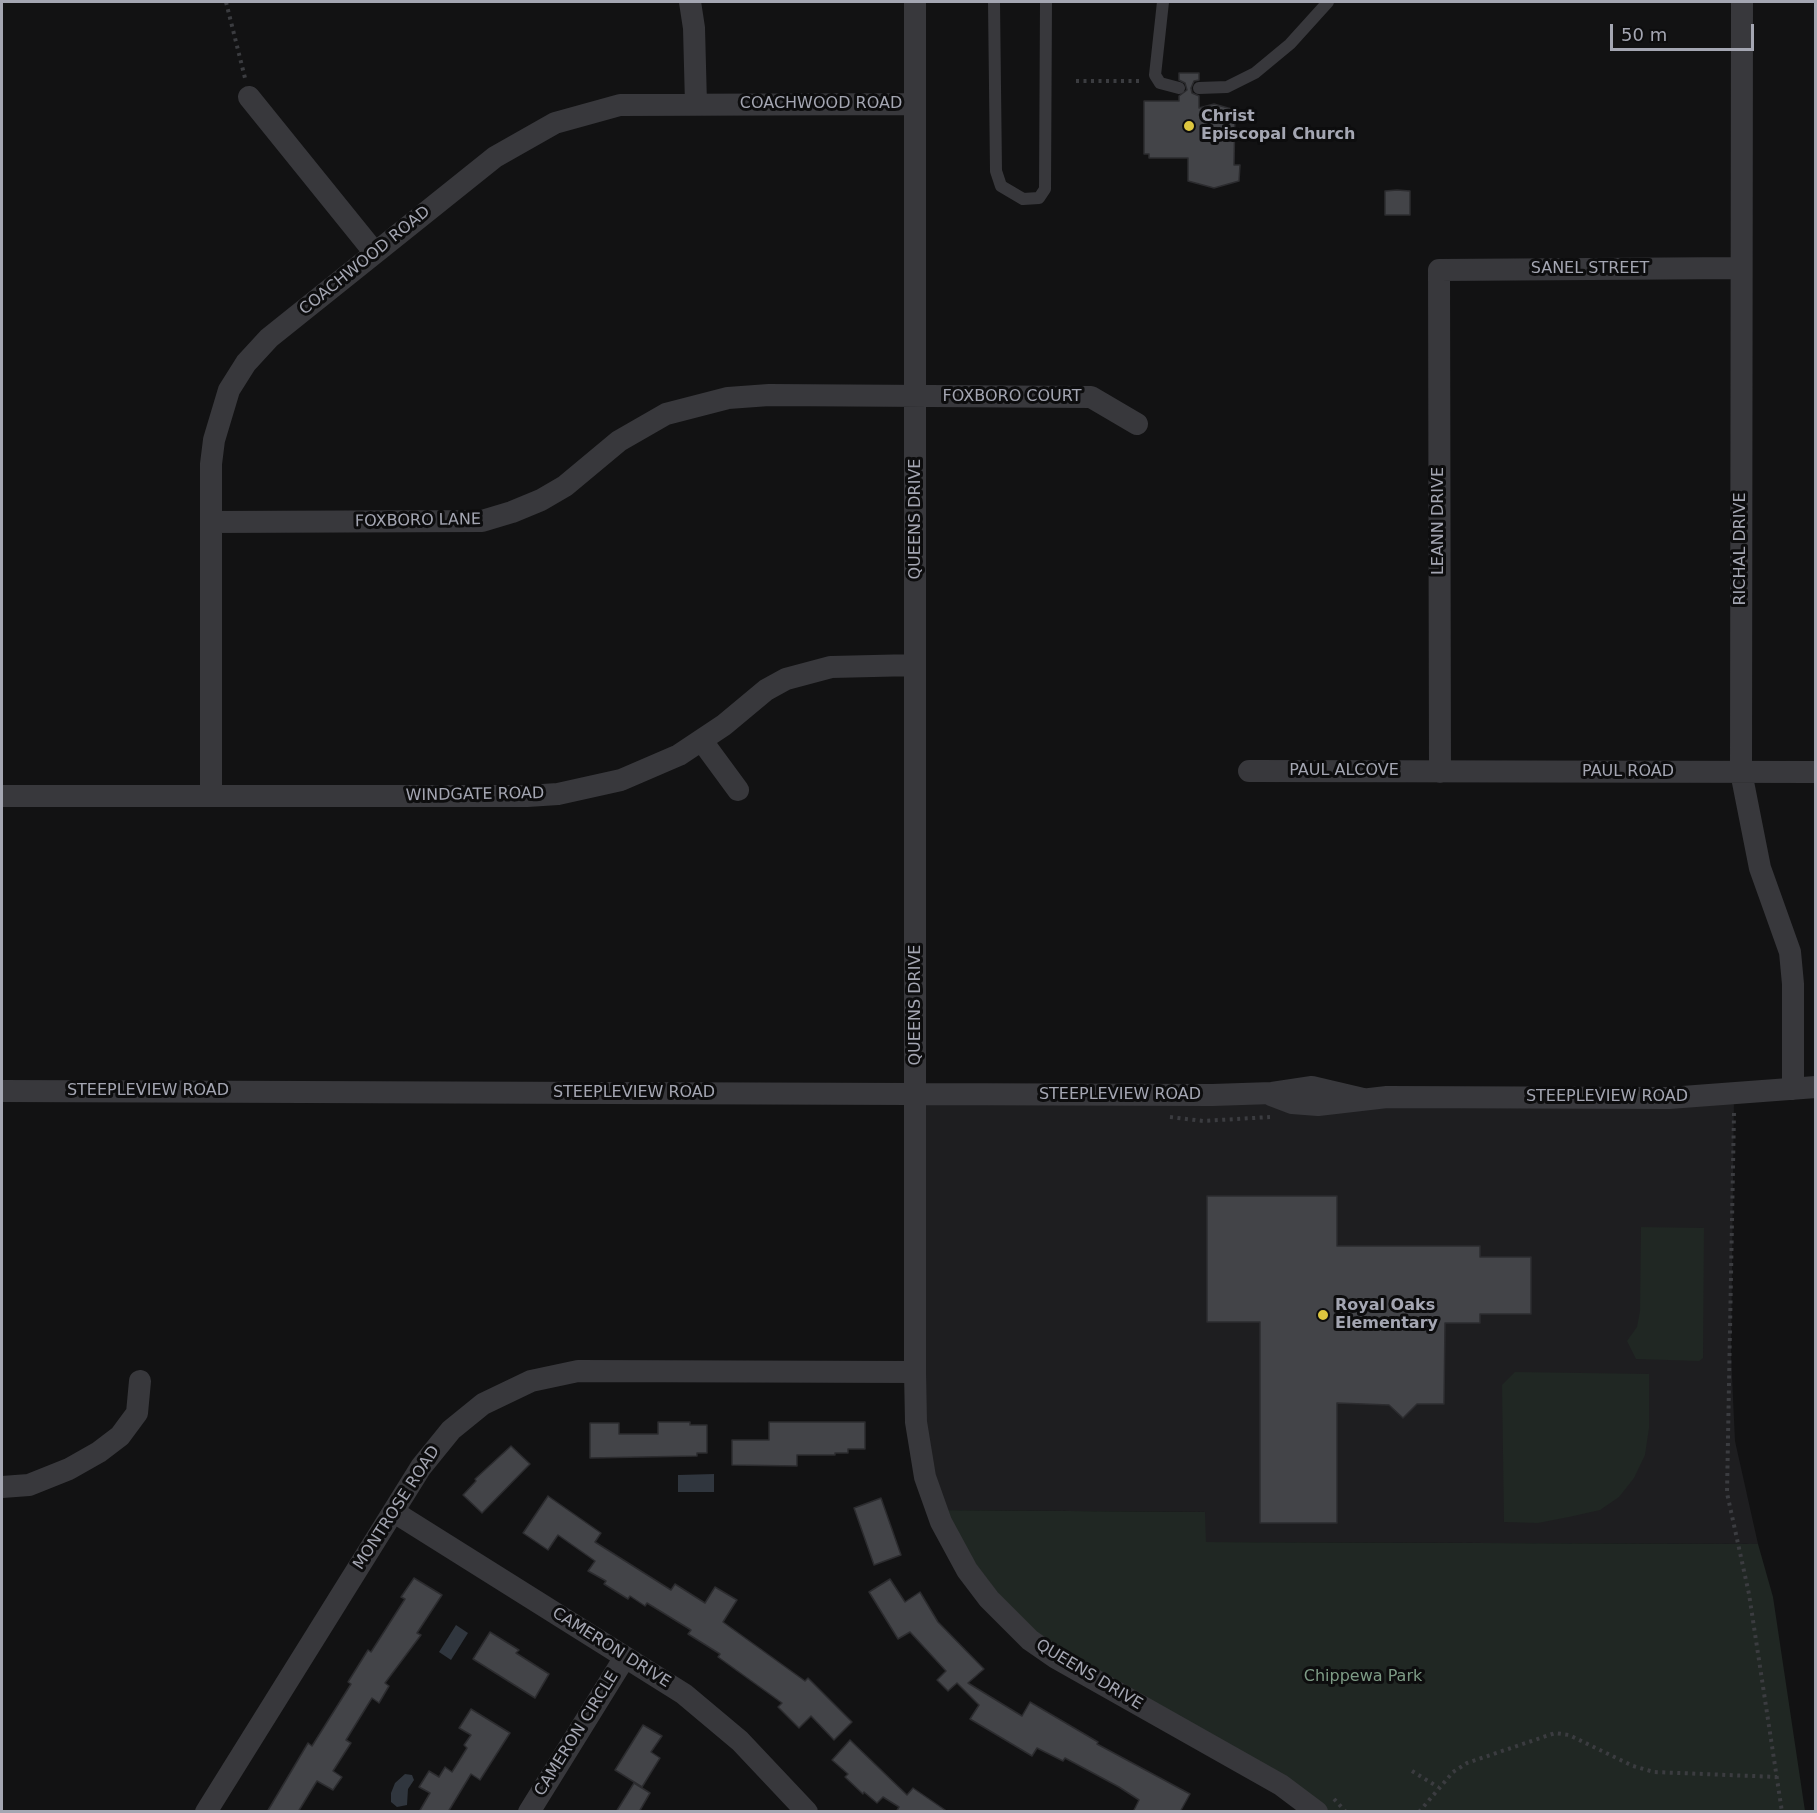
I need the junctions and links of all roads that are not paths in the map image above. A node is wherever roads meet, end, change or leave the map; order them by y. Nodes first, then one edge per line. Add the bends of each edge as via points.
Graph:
1 (690, 2) edge
2 (915, 2) edge
3 (994, 2) edge
4 (1046, 2) edge
5 (1163, 2) edge
6 (1328, 2) edge
7 (1742, 2) edge
8 (1179, 88) dead end
9 (1199, 88) dead end
10 (249, 97) road end
11 (696, 104) junction
12 (915, 104) junction
13 (375, 253) junction
14 (1742, 268) junction
15 (1439, 270) joint
16 (916, 396) junction
17 (1137, 424) dead end
18 (211, 522) junction
19 (915, 665) junction
20 (702, 741) junction
21 (1249, 771) dead end
22 (1440, 772) junction
23 (1741, 772) junction
24 (1815, 772) edge
25 (738, 790) dead end
26 (2, 796) edge
27 (211, 796) junction
28 (1815, 1087) edge
29 (1793, 1089) junction
30 (2, 1091) edge
31 (916, 1095) junction
32 (915, 1372) junction
33 (140, 1381) dead end
34 (2, 1487) edge
35 (394, 1512) junction
36 (625, 1657) junction
37 (1323, 1803) edge
38 (206, 1812) edge
39 (529, 1812) edge
40 (807, 1812) edge

1 - 11 street
2 - 12 street, QUEENS DRIVE
3 - 4 lane via 996,171 1001,186 1023,199 1039,198 1046,189
5 - 8 lane via 1154,69 1157,80
6 - 9 lane via 1290,44 1255,73 1233,85
7 - 14 street, RICHAL DRIVE
10 - 13 street
11 - 12 street, COACHWOOD ROAD
11 - 13 street, COACHWOOD ROAD via 620,105 555,123 495,157
12 - 16 street, QUEENS DRIVE
13 - 18 street, COACHWOOD ROAD via 268,338 229,390 214,440
14 - 15 street, SANEL STREET
14 - 23 street, RICHAL DRIVE
15 - 22 street, LEANN DRIVE
16 - 17 street, FOXBORO COURT via 1091,397
16 - 18 street, FOXBORO LANE via 769,395 692,406 666,414 626,437 565,486 541,500 482,521
16 - 19 street, QUEENS DRIVE
18 - 27 street, COACHWOOD ROAD
19 - 20 street, WINDGATE ROAD via 831,667 786,679 766,690
19 - 31 street, QUEENS DRIVE
20 - 25 street
20 - 27 street, WINDGATE ROAD via 652,769 558,794
21 - 22 street, PAUL ALCOVE
22 - 23 street, PAUL ROAD
23 - 24 street, PAUL ROAD
23 - 29 street, RICHAL DRIVE via 1760,868 1790,952
26 - 27 street, WINDGATE ROAD
28 - 29 street, STEEPLEVIEW ROAD
29 - 31 street, STEEPLEVIEW ROAD via 1696,1097 1363,1099 1318,1087 1266,1094
30 - 31 street, STEEPLEVIEW ROAD
31 - 32 street, QUEENS DRIVE
32 - 35 street, MONTROSE ROAD via 598,1370 548,1376 500,1394 458,1424 430,1454
32 - 37 street, QUEENS DRIVE via 916,1422 928,1489 959,1557 989,1599 1047,1652 1281,1785
33 - 34 street via 137,1413 120,1436 69,1469 29,1485
35 - 36 street, CAMERON DRIVE
35 - 38 street, MONTROSE ROAD
36 - 39 street, CAMERON CIRCLE
36 - 40 street, CAMERON DRIVE via 684,1694 724,1726

